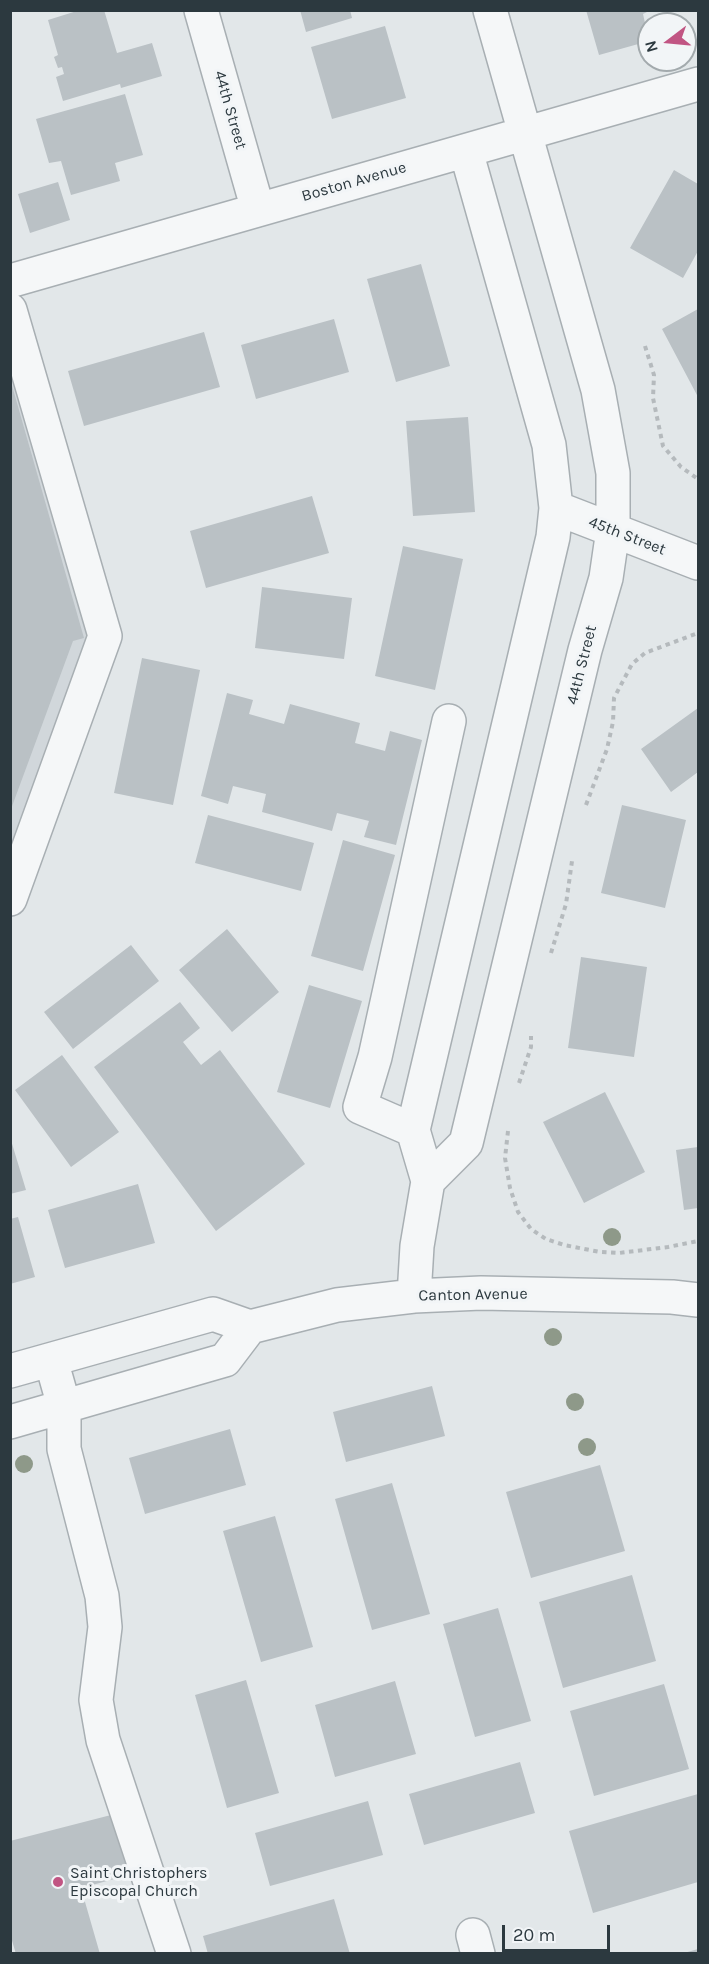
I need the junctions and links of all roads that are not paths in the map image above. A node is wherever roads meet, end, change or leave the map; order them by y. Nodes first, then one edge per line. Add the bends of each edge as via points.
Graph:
1 (201, 10) edge
2 (490, 10) edge
3 (699, 84) edge
4 (526, 134) junction
5 (466, 151) junction
6 (258, 210) junction
7 (10, 281) edge
8 (10, 310) edge
9 (556, 508) junction
10 (613, 530) junction
11 (699, 563) edge
12 (449, 721) dead end
13 (10, 899) edge
14 (413, 1130) junction
15 (428, 1181) junction
16 (414, 1296) junction
17 (699, 1300) edge
18 (250, 1327) junction
19 (51, 1360) junction
20 (10, 1371) edge
21 (64, 1406) junction
22 (10, 1422) edge
23 (174, 1953) edge

1 - 6 street, 44th Street
2 - 4 street, 44th Street
3 - 4 street, Boston Avenue
4 - 5 street, Boston Avenue
4 - 10 street, 44th Street via 598,390 613,473
5 - 6 street, Boston Avenue
5 - 9 street via 549,445
6 - 7 street, Boston Avenue
8 - 13 street via 105,636
9 - 10 street, 45th Street
9 - 14 street via 553,537
10 - 11 street, 45th Street
10 - 15 street, 44th Street via 606,578 585,650 466,1143
12 - 14 street via 375,1057 360,1107
14 - 15 street
15 - 16 street via 417,1246
16 - 17 street, Canton Avenue via 482,1293
16 - 18 street, Canton Avenue via 337,1305
18 - 19 street via 213,1314
18 - 21 street via 225,1360
19 - 20 street
19 - 21 street
21 - 22 street
21 - 23 street via 64,1449 102,1596 105,1627 96,1700 103,1740

